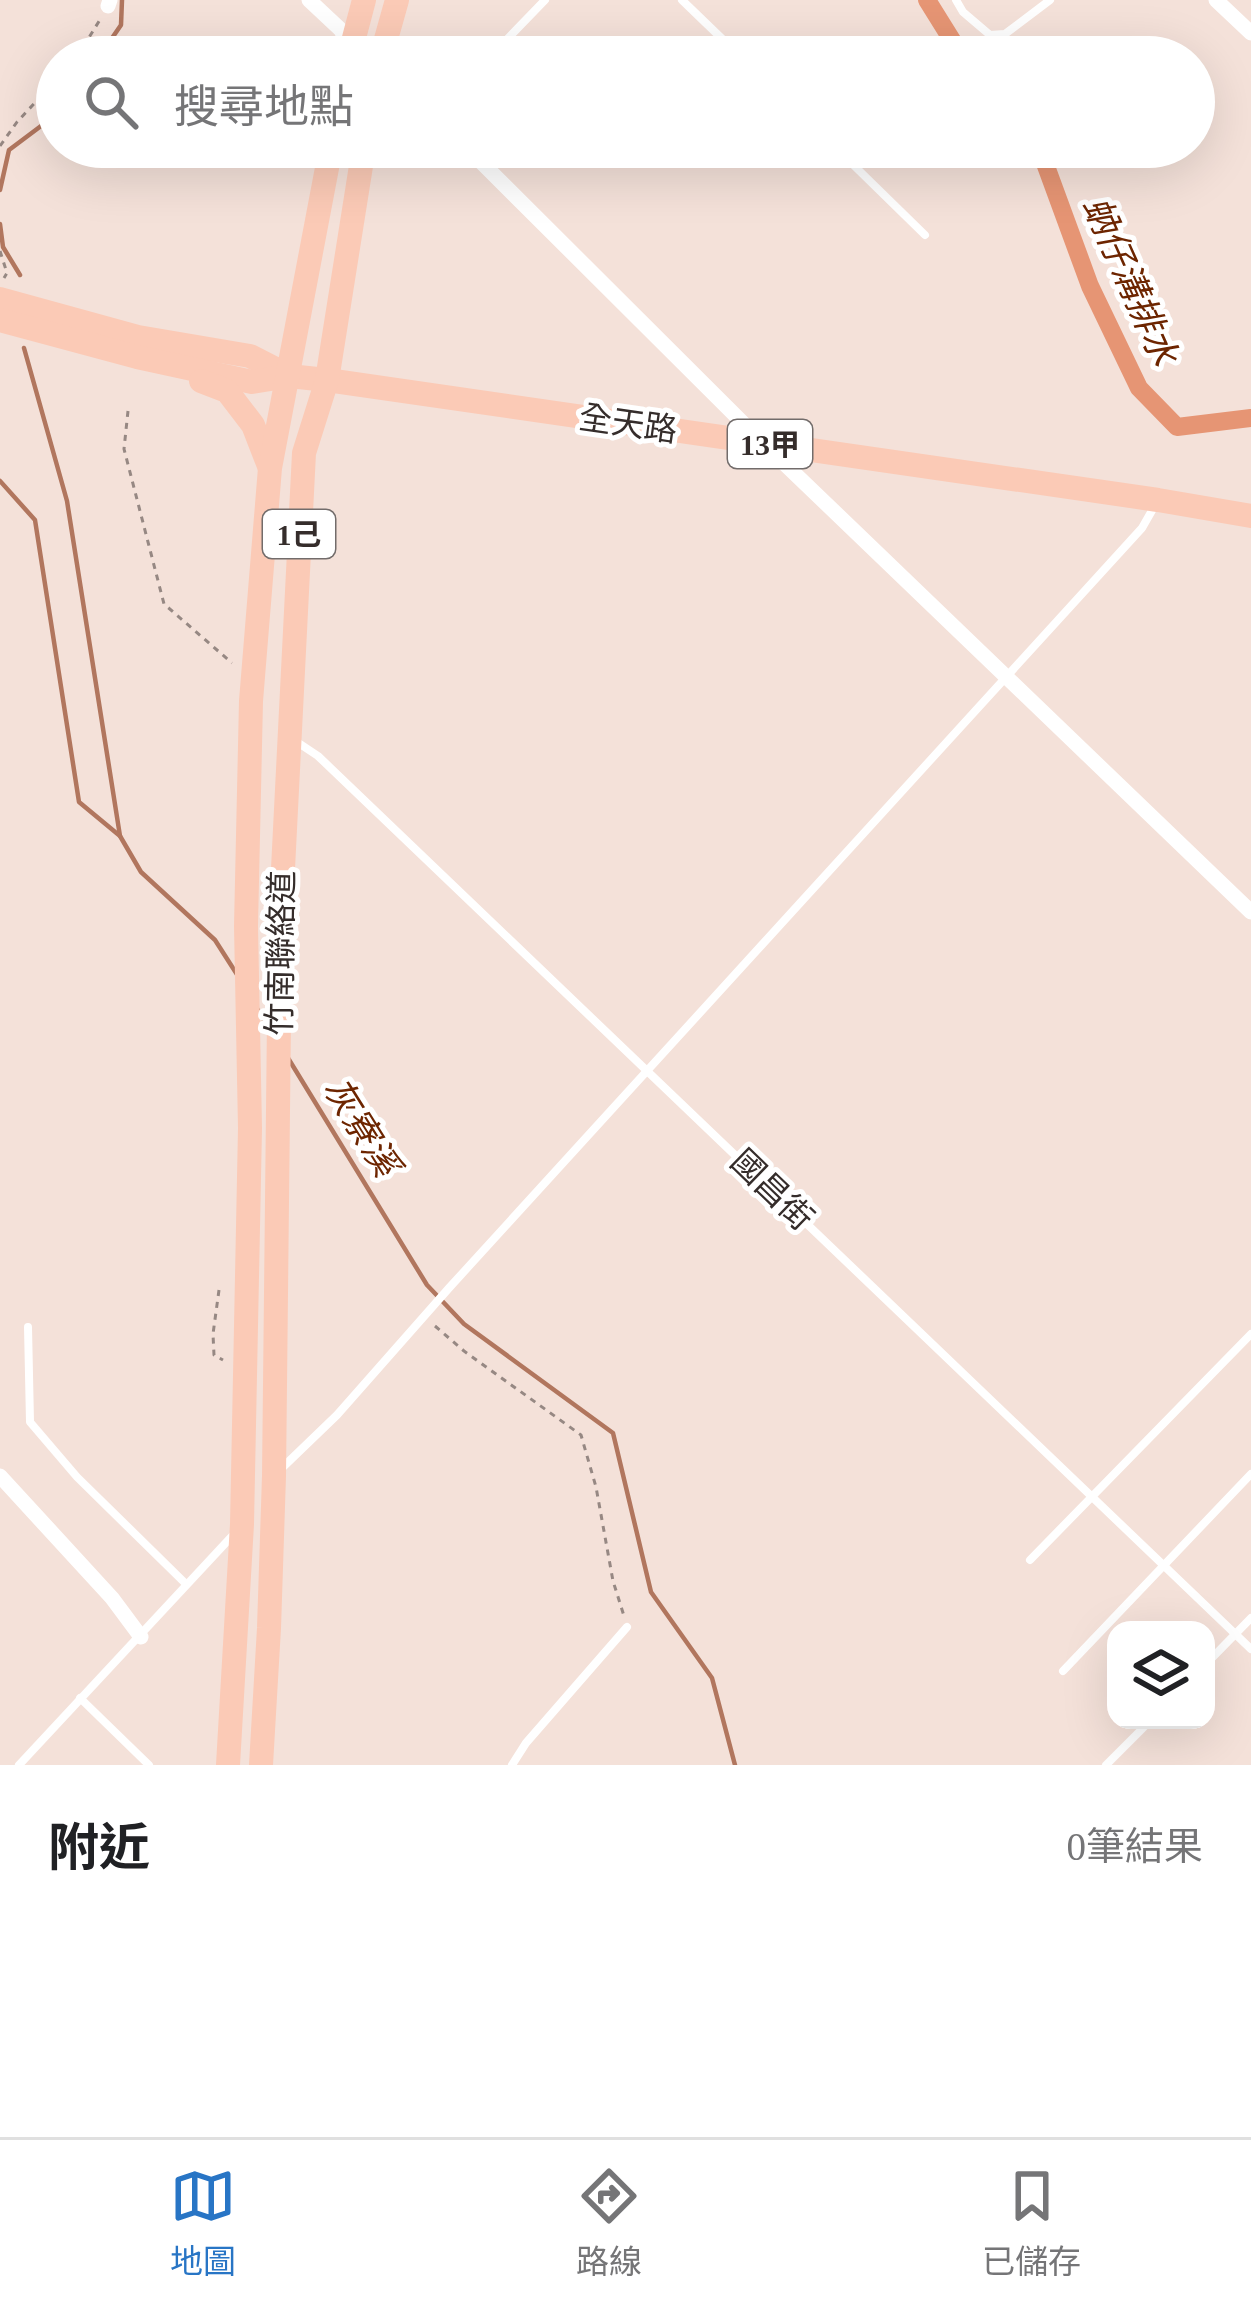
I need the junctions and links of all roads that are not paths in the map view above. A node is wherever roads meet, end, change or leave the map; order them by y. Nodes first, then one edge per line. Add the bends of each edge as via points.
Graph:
1 (309, 0) edge
2 (364, 0) edge
3 (397, 0) edge
4 (544, 0) edge
5 (682, 0) edge
6 (956, 0) edge
7 (1050, 0) edge
8 (1216, 0) edge
9 (1251, 34) edge
10 (344, 36) edge
11 (357, 36) edge
12 (387, 36) edge
13 (510, 36) edge
14 (719, 36) edge
15 (327, 168) edge
16 (361, 168) edge
17 (487, 168) edge
18 (856, 168) edge
19 (925, 235) dead end
20 (0, 298) edge
21 (0, 320) edge
22 (137, 347) junction
23 (289, 376) junction
24 (327, 380) junction
25 (764, 444) junction
26 (270, 467) junction
27 (1158, 500) junction
28 (1251, 516) edge
29 (1006, 676) junction
30 (288, 736) junction
31 (1251, 911) edge
32 (648, 1071) junction
33 (28, 1327) dead end
34 (1251, 1334) edge
35 (1251, 1474) edge
36 (0, 1476) edge
37 (269, 1484) junction
38 (1091, 1496) junction
39 (248, 1516) junction
40 (1030, 1560) dead end
41 (1163, 1565) junction
42 (185, 1584) junction
43 (1251, 1618) edge
44 (627, 1627) road end
45 (1235, 1634) junction
46 (141, 1636) junction
47 (1251, 1649) edge
48 (1215, 1655) edge
49 (1063, 1672) dead end
50 (80, 1698) junction
51 (1142, 1729) edge
52 (19, 1765) edge
53 (149, 1765) edge
54 (228, 1765) edge
55 (261, 1765) edge
56 (512, 1765) edge
57 (1106, 1765) edge

1 - 10 street
2 - 11 main road
3 - 12 main road
4 - 13 lane
5 - 14 lane
6 - 7 lane via 990,35 1005,34
8 - 9 street
15 - 23 main road, 竹南聯絡道 / 1己
16 - 24 main road, 竹南聯絡道 / 1己
17 - 25 street
18 - 19 lane
20 - 22 main road, 13甲
21 - 22 main road, 13甲
22 - 23 main road, 13甲 via 250,356
22 - 26 main road via 227,391
23 - 24 main road, 全天路 / 13甲
23 - 26 main road, 竹南聯絡道 / 1己
24 - 25 main road, 全天路 / 13甲
24 - 30 main road, 竹南聯絡道 / 1己 via 304,453
25 - 27 main road, 全天路 / 13甲
25 - 29 street
26 - 39 main road, 竹南聯絡道 / 1己 via 246,926
27 - 28 main road, 全天路 / 13甲
27 - 29 lane via 1142,528
29 - 31 street
29 - 32 lane
30 - 32 lane, 國昌街
30 - 37 main road, 竹南聯絡道 / 1己
32 - 37 lane
32 - 38 lane, 國昌街
33 - 42 lane via 30,1422
34 - 38 lane
35 - 41 lane
36 - 46 street
37 - 55 main road, 竹南聯絡道 / 1己
38 - 40 lane
38 - 41 lane, 國昌街
39 - 42 lane
39 - 54 main road, 竹南聯絡道 / 1己
41 - 45 lane, 國昌街
41 - 49 lane
42 - 46 lane
43 - 45 lane
44 - 56 lane
45 - 47 lane, 國昌街
45 - 48 lane
46 - 50 lane
50 - 52 lane
50 - 53 lane
51 - 57 lane

